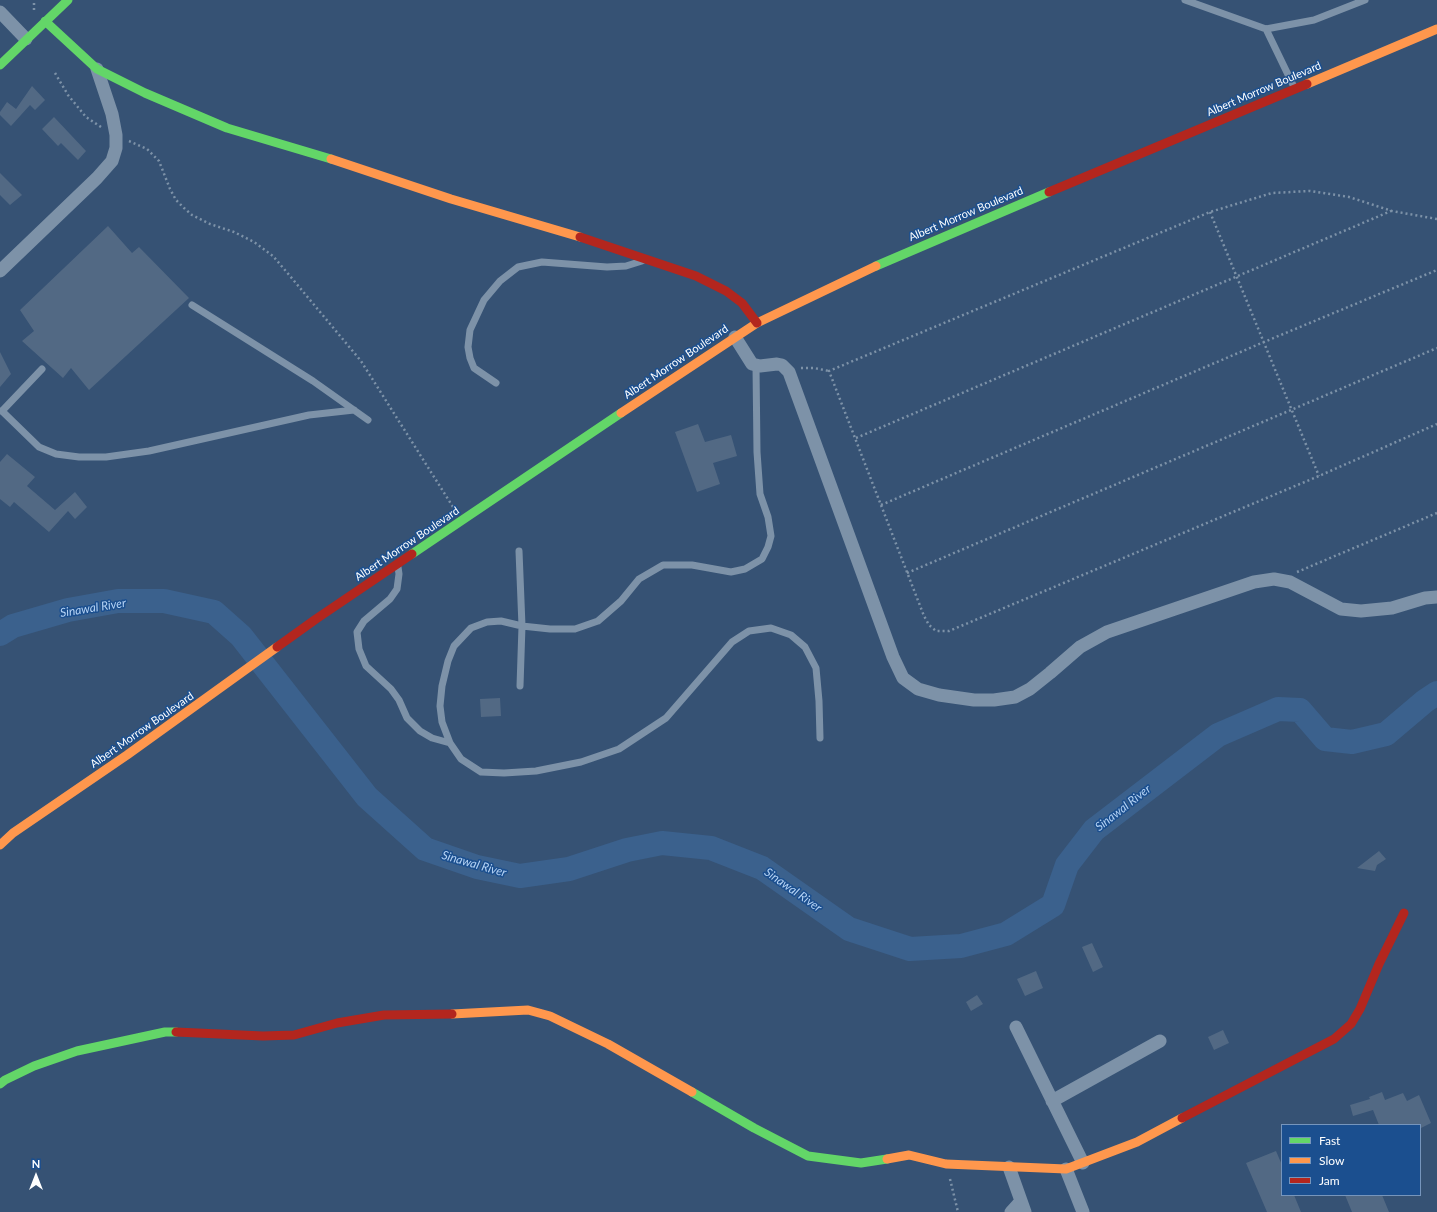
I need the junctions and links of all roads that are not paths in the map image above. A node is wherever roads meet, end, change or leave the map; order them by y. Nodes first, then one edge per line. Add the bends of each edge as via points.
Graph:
1 (68, 0) edge
2 (1185, 0) edge
3 (1365, 0) edge
4 (0, 12) edge
5 (45, 21) junction
6 (1266, 29) junction
7 (1437, 29) edge
8 (26, 38) junction
9 (0, 65) edge
10 (97, 69) junction
11 (1295, 89) junction
12 (646, 259) junction
13 (0, 271) edge
14 (192, 305) dead end
15 (758, 323) junction
16 (735, 337) junction
17 (756, 366) junction
18 (42, 368) dead end
19 (496, 383) dead end
20 (354, 410) junction
21 (1, 411) edge
22 (368, 420) dead end
23 (519, 551) dead end
24 (398, 565) junction
25 (1437, 597) edge
26 (522, 626) junction
27 (520, 686) dead end
28 (820, 738) dead end
29 (450, 743) junction
30 (0, 845) edge
31 (1404, 913) dead end
32 (1016, 1027) dead end
33 (1160, 1041) dead end
34 (0, 1084) edge
35 (1052, 1101) junction
36 (1083, 1163) junction
37 (1009, 1167) junction
38 (1066, 1169) junction
39 (1023, 1207) edge
40 (1011, 1212) edge
41 (1083, 1212) edge

1 - 5 street
2 - 6 lane
3 - 6 lane via 1314,20
4 - 8 street
5 - 8 street
5 - 10 street
6 - 11 lane
7 - 11 street, Albert Morrow Boulevard
8 - 9 street
10 - 12 street via 145,93 227,128
10 - 13 street via 116,135 112,161
11 - 15 street, Albert Morrow Boulevard via 897,256
12 - 15 street via 696,276 726,291 742,303
12 - 19 lane via 637,264 608,267 542,262 518,267 500,281 484,300 470,330 468,347 474,368
14 - 20 lane
15 - 16 street, Albert Morrow Boulevard
16 - 17 street via 752,364
16 - 24 street, Albert Morrow Boulevard
17 - 25 street via 777,364 786,368 792,379 893,657 903,678 918,689 974,700 1014,697 1050,673 1080,647 1107,632 1254,582 1274,579 1290,582 1341,609 1361,611 1392,608
17 - 26 lane via 760,494 771,536 762,559 745,569 731,572 692,565 663,565 640,579 621,601 598,621 575,629
18 - 21 lane
20 - 21 lane via 309,415 149,451 106,457 56,454 39,447
20 - 22 lane
23 - 26 lane
24 - 29 lane via 397,588 390,599 364,621 357,632 359,649 366,666 391,689 408,718 420,731 432,738
24 - 30 street, Albert Morrow Boulevard via 316,619 210,697 13,833
26 - 27 lane
26 - 29 lane via 501,621 487,622 471,628 454,646 442,686 440,706 442,722
28 - 29 lane via 816,668 805,647 790,635 771,628 749,631 732,642 666,718 619,749 581,762 536,771 504,773 481,772 461,759
31 - 36 street via 1360,1009 1351,1024 1334,1039 1170,1126
32 - 35 street
33 - 35 street
34 - 37 street via 34,1066 77,1051 165,1032 294,1035 337,1023 384,1015 528,1010 550,1016 608,1044 808,1156 861,1163 910,1155 946,1164
35 - 36 street
36 - 38 street
37 - 38 street
37 - 39 street
38 - 41 street
39 - 40 street

